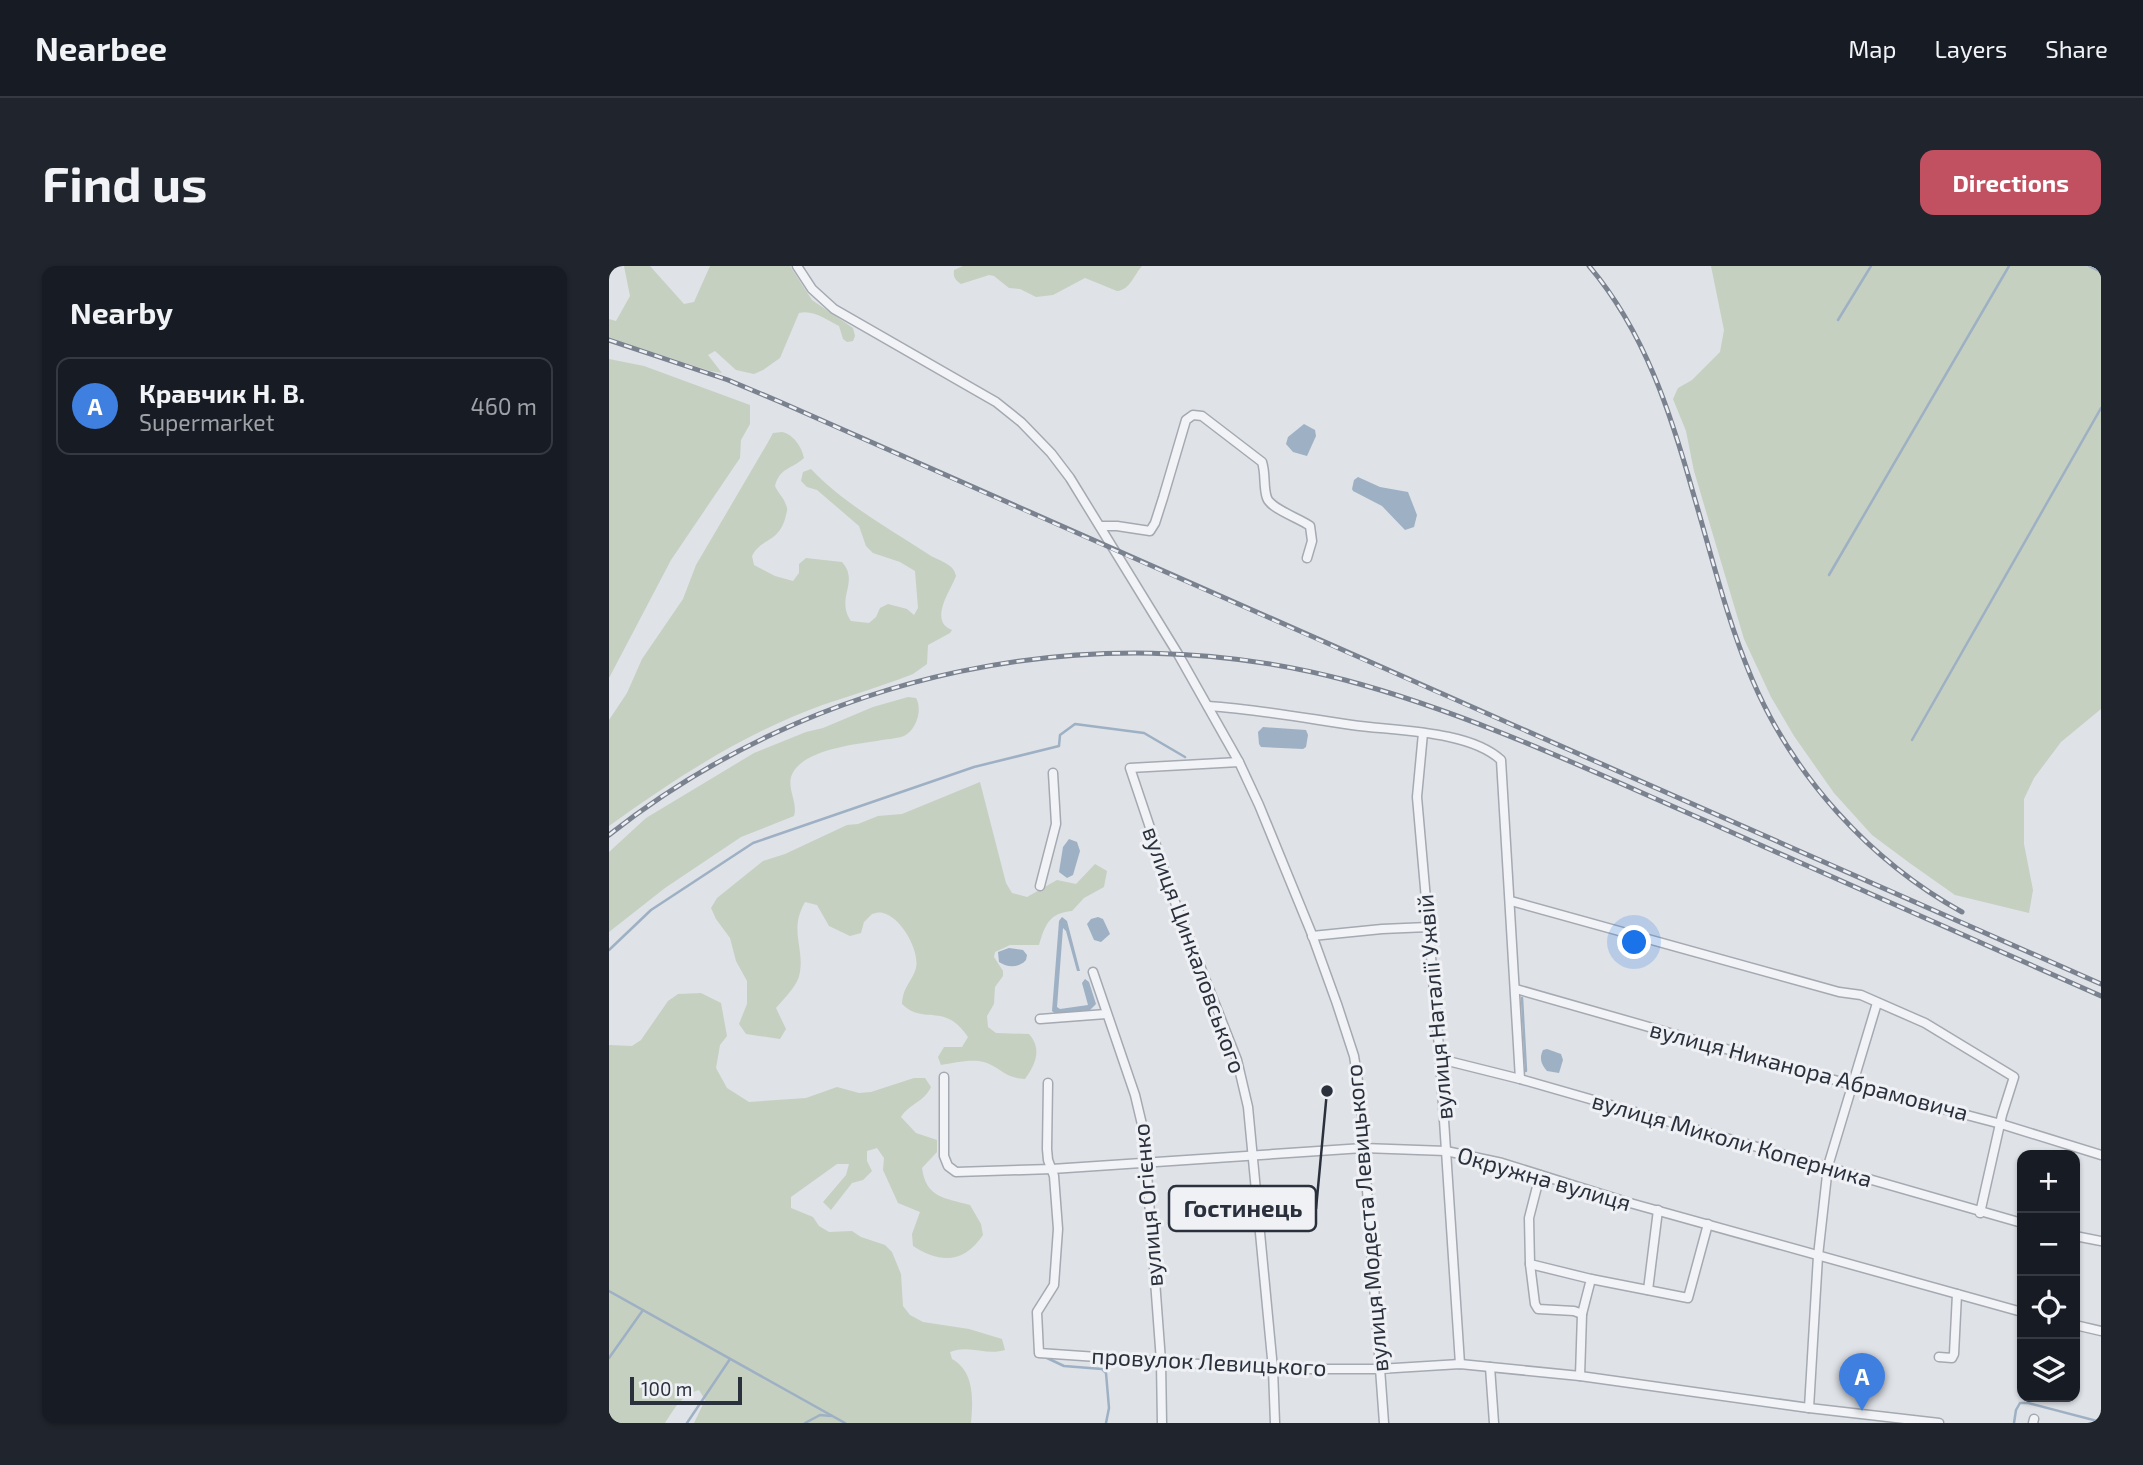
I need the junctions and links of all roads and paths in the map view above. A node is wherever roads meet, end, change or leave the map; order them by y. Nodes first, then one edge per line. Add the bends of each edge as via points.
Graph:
1 (797, 266) edge
2 (1100, 526) junction
3 (1307, 558) dead end
4 (1208, 706) junction
5 (1423, 733) junction
6 (1239, 762) junction
7 (1053, 773) dead end
8 (1040, 886) dead end
9 (1511, 901) junction
10 (1428, 926) junction
11 (1312, 936) junction
12 (1093, 972) dead end
13 (1516, 989) junction
14 (1877, 1003) junction
15 (1106, 1014) junction
16 (1040, 1019) dead end
17 (1440, 1059) junction
18 (944, 1077) dead end
19 (1520, 1079) junction
20 (1048, 1083) dead end
21 (1852, 1085) junction
22 (2001, 1124) junction
23 (1363, 1148) junction
24 (1446, 1151) junction
25 (2101, 1155) edge
26 (1254, 1157) junction
27 (1147, 1163) junction
28 (1828, 1166) junction
29 (1052, 1169) junction
30 (1540, 1175) junction
31 (1658, 1210) junction
32 (1980, 1213) junction
33 (2017, 1222) edge
34 (1709, 1224) junction
35 (2080, 1237) edge
36 (2101, 1241) edge
37 (1818, 1256) junction
38 (1530, 1264) junction
39 (1591, 1279) junction
40 (1648, 1290) junction
41 (1957, 1294) junction
42 (2017, 1311) edge
43 (1582, 1314) junction
44 (2080, 1326) edge
45 (2101, 1331) edge
46 (1939, 1357) dead end
47 (1161, 1361) junction
48 (1460, 1364) junction
49 (1490, 1367) junction
50 (1273, 1369) junction
51 (1379, 1369) junction
52 (1580, 1376) junction
53 (1809, 1408) junction
54 (1162, 1423) edge
55 (1275, 1423) edge
56 (1384, 1423) edge
57 (1494, 1423) edge
58 (1939, 1423) edge

1 - 2 street via 834,310 996,402 1021,422 1051,453
2 - 3 street via 1150,531 1186,420 1202,416 1262,463 1267,498 1274,508 1310,526 1313,541
2 - 4 street, вулиця Модеста Левицького
4 - 5 street
4 - 6 street, вулиця Модеста Левицького
5 - 9 street via 1480,748 1501,760
5 - 10 street, вулиця Наталії Ужвій via 1417,797
6 - 11 street, вулиця Модеста Левицького
6 - 26 street, вулиця Цинкаловського via 1129,768 1237,1060
7 - 8 street via 1056,824
9 - 13 street
9 - 14 street via 1839,992 1853,992
10 - 11 street
10 - 17 street, вулиця Наталії Ужвій
11 - 23 street, вулиця Модеста Левицького via 1354,1056
12 - 15 street, вулиця Огієнко
13 - 19 street
13 - 21 street, вулиця Никанора Абрамовича
14 - 21 street
14 - 22 street via 1925,1023 2014,1077
15 - 16 street
15 - 27 street, вулиця Огієнко via 1135,1095
17 - 19 street, вулиця Миколи Коперника
17 - 24 street, вулиця Наталії Ужвій
18 - 29 street, Окружна вулиця via 944,1156 948,1166 968,1173
19 - 28 street, вулиця Миколи Коперника
20 - 29 street via 1047,1149
21 - 22 street, вулиця Никанора Абрамовича
21 - 28 street
22 - 25 street, вулиця Никанора Абрамовича
22 - 32 street
23 - 24 street, Окружна вулиця
23 - 26 street, Окружна вулиця
23 - 51 street, вулиця Модеста Левицького
24 - 30 street, Окружна вулиця
24 - 48 street, вулиця Наталії Ужвій
26 - 27 street, Окружна вулиця
26 - 50 street, вулиця Цинкаловського
27 - 29 street, Окружна вулиця
27 - 47 street, вулиця Огієнко
28 - 32 street, вулиця Миколи Коперника
28 - 37 street
29 - 47 street, провулок Левицького via 1058,1229 1054,1285 1037,1312 1039,1353
30 - 31 street, Окружна вулиця
30 - 38 street via 1528,1217
31 - 34 street, Окружна вулиця
31 - 40 street
32 - 33 street, вулиця Миколи Коперника
34 - 37 street, Окружна вулиця
34 - 40 street via 1689,1298
35 - 36 street
37 - 41 street, Окружна вулиця
37 - 53 street
38 - 39 street
38 - 43 street via 1538,1309
39 - 40 street
39 - 43 street
41 - 42 street, Окружна вулиця
41 - 46 street via 1954,1354
43 - 52 street
44 - 45 street
47 - 50 street, провулок Левицького
47 - 54 street, вулиця Огієнко
48 - 49 street, провулок Левицького
48 - 51 street, провулок Левицького
49 - 52 street, провулок Левицького
49 - 57 street
50 - 51 street, провулок Левицького
50 - 55 street, вулиця Цинкаловського
51 - 56 street, вулиця Модеста Левицького
52 - 53 street, провулок Левицького
53 - 58 street, провулок Левицького

